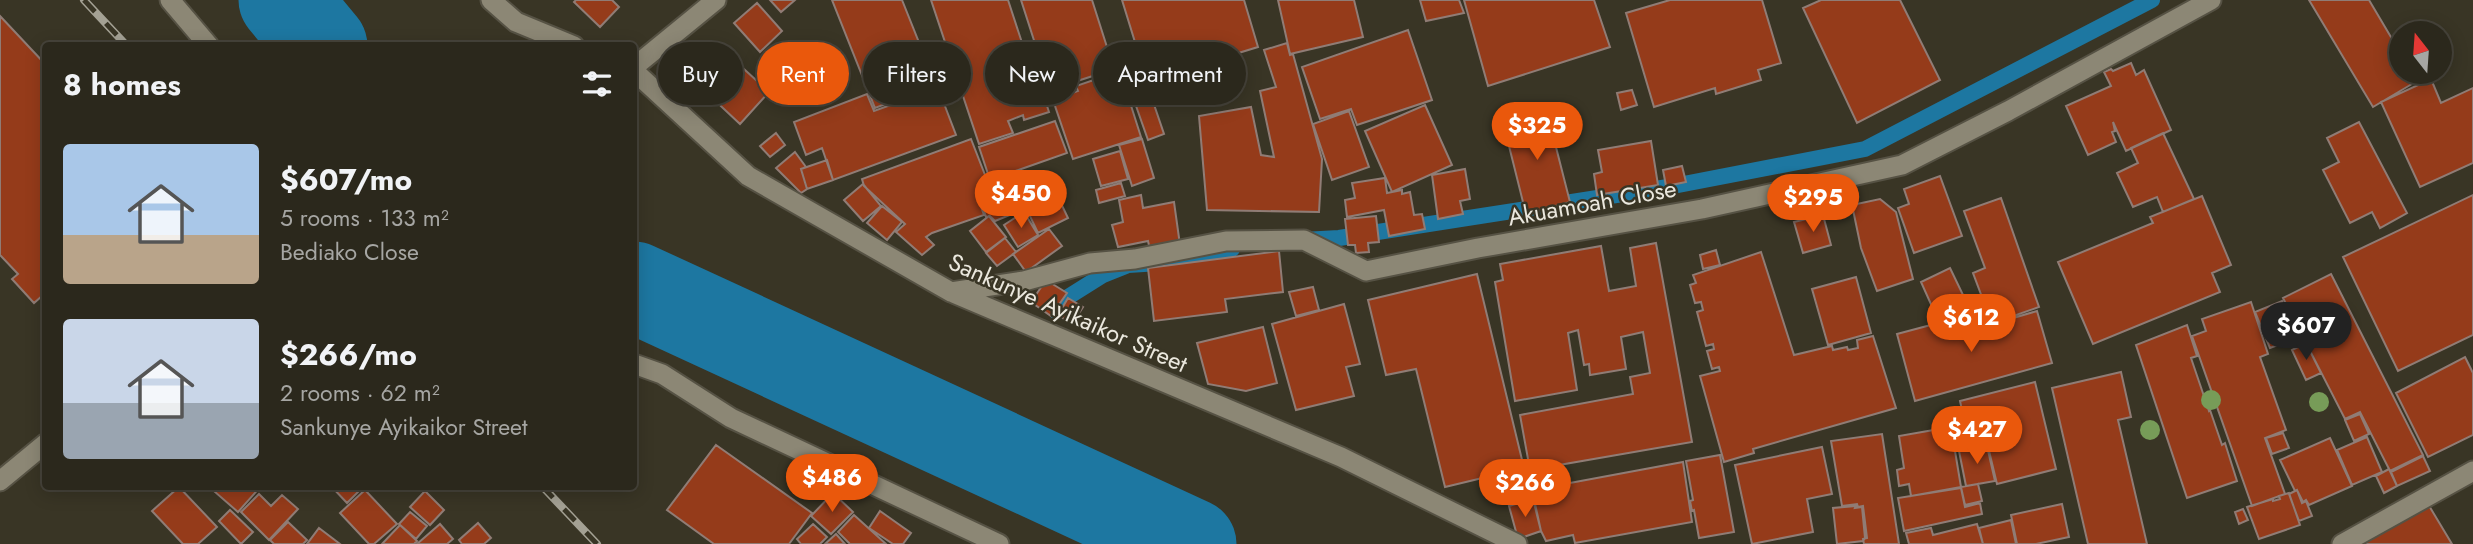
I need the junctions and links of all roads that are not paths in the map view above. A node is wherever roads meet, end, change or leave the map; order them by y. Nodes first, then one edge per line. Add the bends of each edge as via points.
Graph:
1 (170, 0) edge
2 (491, 0) edge
3 (716, 0) edge
4 (2211, 0) edge
5 (206, 42) edge
6 (564, 42) edge
7 (637, 66) edge
8 (637, 72) edge
9 (951, 292) junction
10 (637, 365) edge
11 (42, 446) edge
12 (2473, 471) edge
13 (0, 481) edge
14 (999, 544) edge
15 (1517, 544) edge
16 (2342, 544) edge

1 - 5 street
2 - 6 street via 516,22
3 - 7 street
4 - 9 street, Akuamoah Close via 1902,165 1702,209 1366,271 1304,240 1226,241
8 - 9 street, Sankunye Ayikaikor Street via 748,176
9 - 15 street, Sankunye Ayikaikor Street via 1341,457
10 - 14 street via 662,374 731,418
11 - 13 street
12 - 16 street

